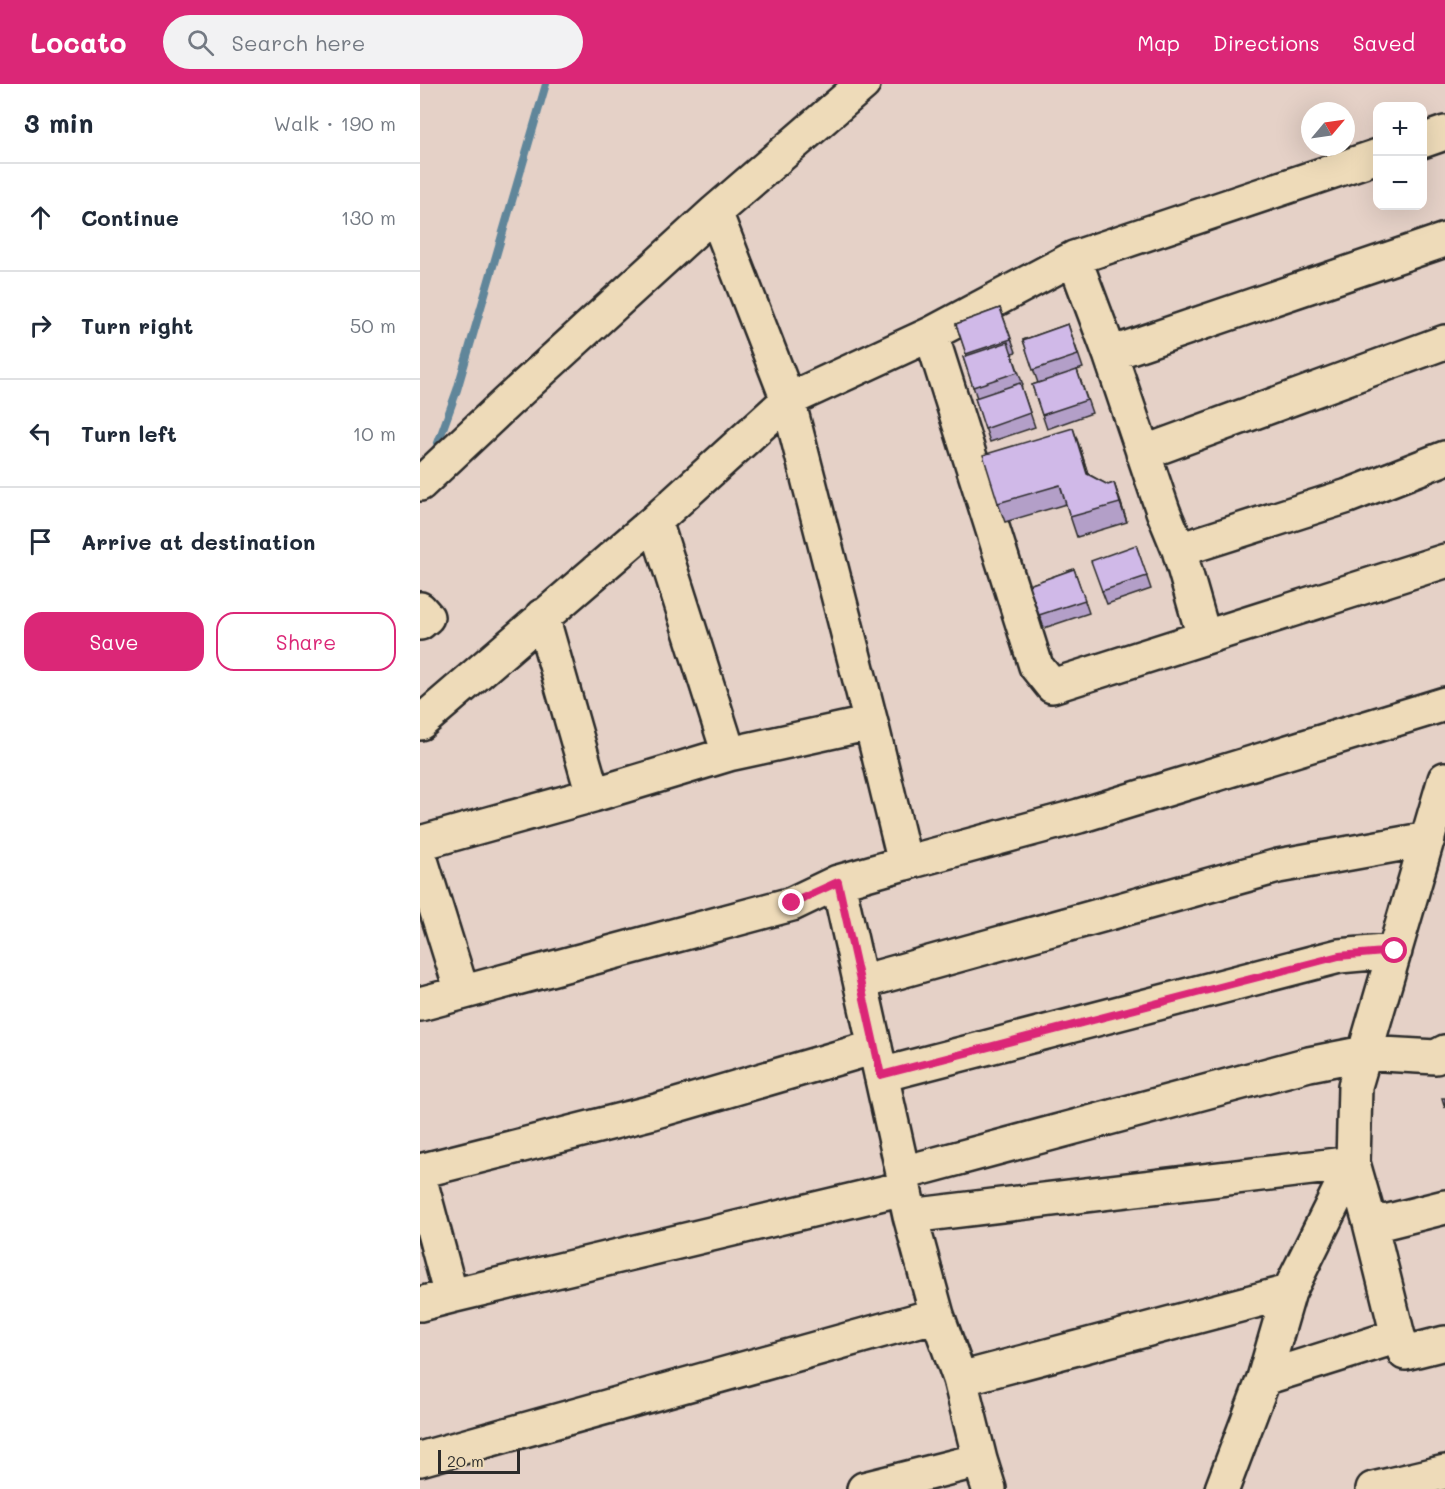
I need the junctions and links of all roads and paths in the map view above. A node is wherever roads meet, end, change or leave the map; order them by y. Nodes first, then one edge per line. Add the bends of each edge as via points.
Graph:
1 (862, 84) edge
2 (1445, 134) edge
3 (1427, 139) edge
4 (1373, 157) edge
5 (715, 212) junction
6 (1445, 240) edge
7 (1074, 258) junction
8 (931, 334) junction
9 (1445, 342) edge
10 (1110, 354) junction
11 (788, 400) junction
12 (1143, 453) junction
13 (1445, 458) edge
14 (420, 484) edge
15 (655, 521) junction
16 (1179, 550) junction
17 (1445, 561) edge
18 (420, 609) edge
19 (542, 616) junction
20 (420, 623) edge
21 (1204, 637) junction
22 (1445, 704) edge
23 (420, 723) edge
24 (872, 723) junction
25 (729, 754) junction
26 (1445, 779) edge
27 (593, 795) junction
28 (1428, 839) junction
29 (420, 843) edge
30 (420, 856) edge
31 (905, 863) junction
32 (838, 882) junction
33 (1395, 951) junction
34 (861, 982) junction
35 (462, 992) junction
36 (420, 1004) edge
37 (1445, 1052) edge
38 (1365, 1053) junction
39 (878, 1061) junction
40 (1353, 1163) junction
41 (420, 1171) edge
42 (420, 1180) edge
43 (906, 1192) junction
44 (1445, 1207) edge
45 (1369, 1219) junction
46 (1289, 1292) junction
47 (451, 1296) junction
48 (420, 1304) edge
49 (937, 1315) junction
50 (1398, 1335) junction
51 (1445, 1343) edge
52 (1264, 1378) junction
53 (960, 1379) junction
54 (420, 1459) edge
55 (1445, 1472) edge
56 (985, 1474) edge
57 (864, 1489) edge
58 (1222, 1489) edge
59 (1373, 1489) edge

1 - 5 street
2 - 3 street
4 - 7 street
5 - 11 street
5 - 14 street
6 - 10 street
7 - 8 street
7 - 10 street
8 - 11 street
8 - 21 street via 1036,666 1052,686
9 - 12 street
10 - 12 street
11 - 15 street
11 - 24 street
12 - 16 street
13 - 16 street via 1348,496
15 - 19 street
15 - 25 street
16 - 21 street
17 - 21 street
18 - 20 street via 427,617
19 - 23 street
19 - 27 street
22 - 31 street via 1079,816
24 - 25 street
24 - 31 street
25 - 27 street
26 - 28 street
27 - 29 street
28 - 33 street
28 - 34 street via 1278,866
30 - 35 street
31 - 32 street
32 - 34 street
32 - 35 street via 792,903
33 - 38 street
33 - 39 street via 1339,956
34 - 39 street
35 - 36 street
37 - 38 street via 1436,1057
38 - 40 street via 1355,1086
38 - 43 street via 1309,1064
39 - 41 street
39 - 43 street
40 - 43 street
40 - 45 street
40 - 46 street
42 - 47 street
43 - 47 street
43 - 49 street
44 - 45 street via 1385,1222
45 - 50 street
46 - 52 street
46 - 53 street
47 - 48 street
49 - 53 street
49 - 54 street
50 - 51 street via 1405,1353
50 - 52 street
52 - 58 street
53 - 56 street
55 - 59 street
56 - 57 street

